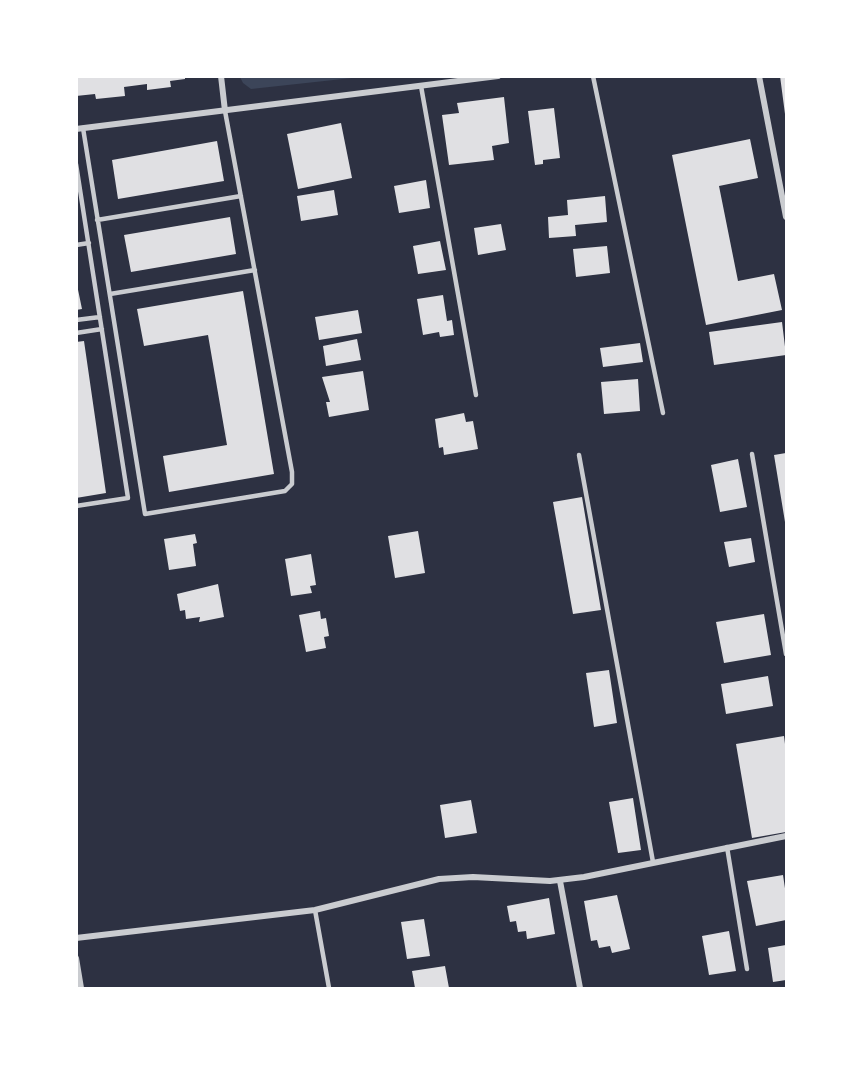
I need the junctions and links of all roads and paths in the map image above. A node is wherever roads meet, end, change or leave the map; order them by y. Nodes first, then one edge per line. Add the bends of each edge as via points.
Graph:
1 (221, 76) edge
2 (498, 76) edge
3 (594, 76) edge
4 (759, 76) edge
5 (421, 86) junction
6 (225, 111) junction
7 (80, 129) edge
8 (76, 164) edge
9 (241, 196) junction
10 (786, 217) edge
11 (97, 219) junction
12 (89, 243) junction
13 (76, 245) edge
14 (255, 270) junction
15 (110, 294) junction
16 (100, 317) junction
17 (76, 320) edge
18 (102, 329) junction
19 (76, 333) edge
20 (476, 395) dead end
21 (663, 413) dead end
22 (752, 454) dead end
23 (579, 455) dead end
24 (76, 506) edge
25 (786, 654) edge
26 (786, 836) edge
27 (727, 846) junction
28 (653, 862) junction
29 (560, 881) junction
30 (315, 910) junction
31 (76, 938) edge
32 (76, 958) edge
33 (747, 969) dead end
34 (81, 988) edge
35 (329, 988) edge
36 (580, 988) edge

1 - 6 street
2 - 5 street
3 - 21 lane
4 - 10 street
5 - 6 street
5 - 20 lane
6 - 7 street
6 - 9 lane
7 - 11 lane
8 - 12 lane
9 - 11 lane
9 - 14 lane
11 - 15 lane
12 - 13 lane
12 - 16 lane
14 - 15 lane
14 - 15 lane via 292,472 292,484 285,491 145,514
16 - 17 lane
16 - 18 lane
18 - 19 lane
18 - 24 lane via 128,498
22 - 25 lane
23 - 28 lane
26 - 27 street
27 - 28 street
27 - 33 lane
28 - 29 street
29 - 30 street via 439,879
29 - 36 street
30 - 31 street
30 - 35 lane
32 - 34 street

